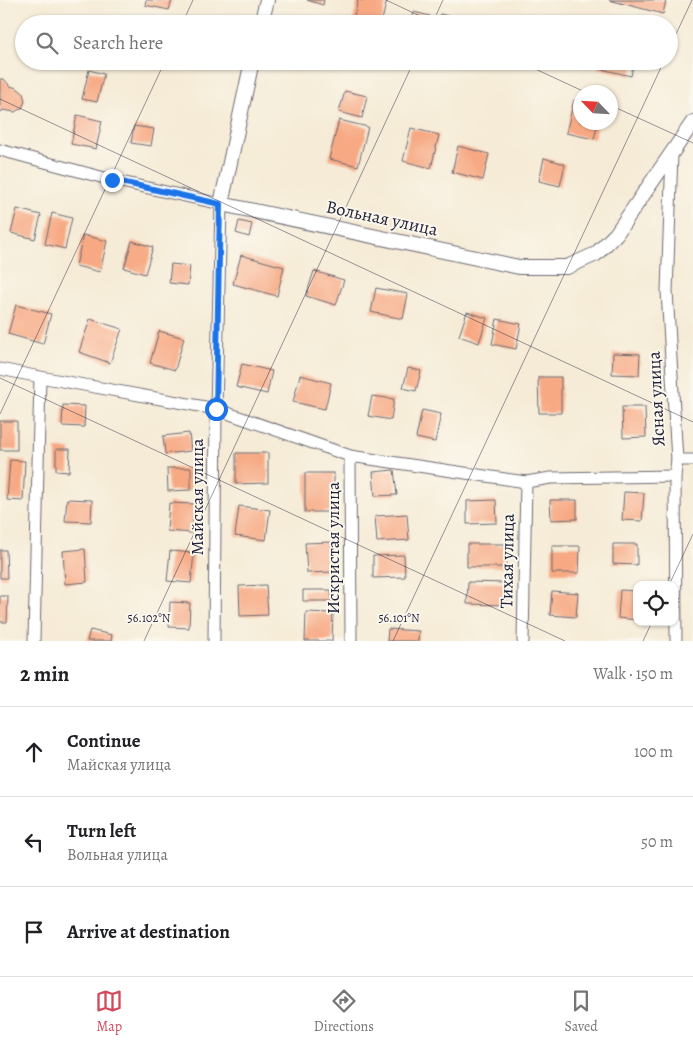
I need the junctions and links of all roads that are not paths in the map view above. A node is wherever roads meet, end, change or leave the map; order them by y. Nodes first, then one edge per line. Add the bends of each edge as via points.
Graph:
1 (267, 0) edge
2 (263, 15) edge
3 (250, 70) edge
4 (693, 122) edge
5 (0, 150) edge
6 (672, 154) junction
7 (220, 204) junction
8 (0, 368) edge
9 (40, 378) junction
10 (216, 409) junction
11 (350, 456) junction
12 (677, 460) junction
13 (693, 460) edge
14 (676, 476) junction
15 (526, 482) junction
16 (34, 641) edge
17 (214, 641) edge
18 (351, 641) edge
19 (523, 641) edge
20 (676, 641) edge

1 - 2 street
3 - 7 street
4 - 6 street, Вольная улица
5 - 7 street, Вольная улица
6 - 7 street, Вольная улица via 616,234 596,254 567,267 519,267
6 - 12 street, Ясная улица via 667,291
7 - 10 street, Майская улица
8 - 9 street
9 - 10 street
9 - 16 street
10 - 11 street
10 - 17 street, Майская улица
11 - 15 street
11 - 18 street, Искристая улица
12 - 13 street
12 - 14 street, Ясная улица
14 - 15 street via 551,478
14 - 20 street, Ясная улица
15 - 19 street, Тихая улица

